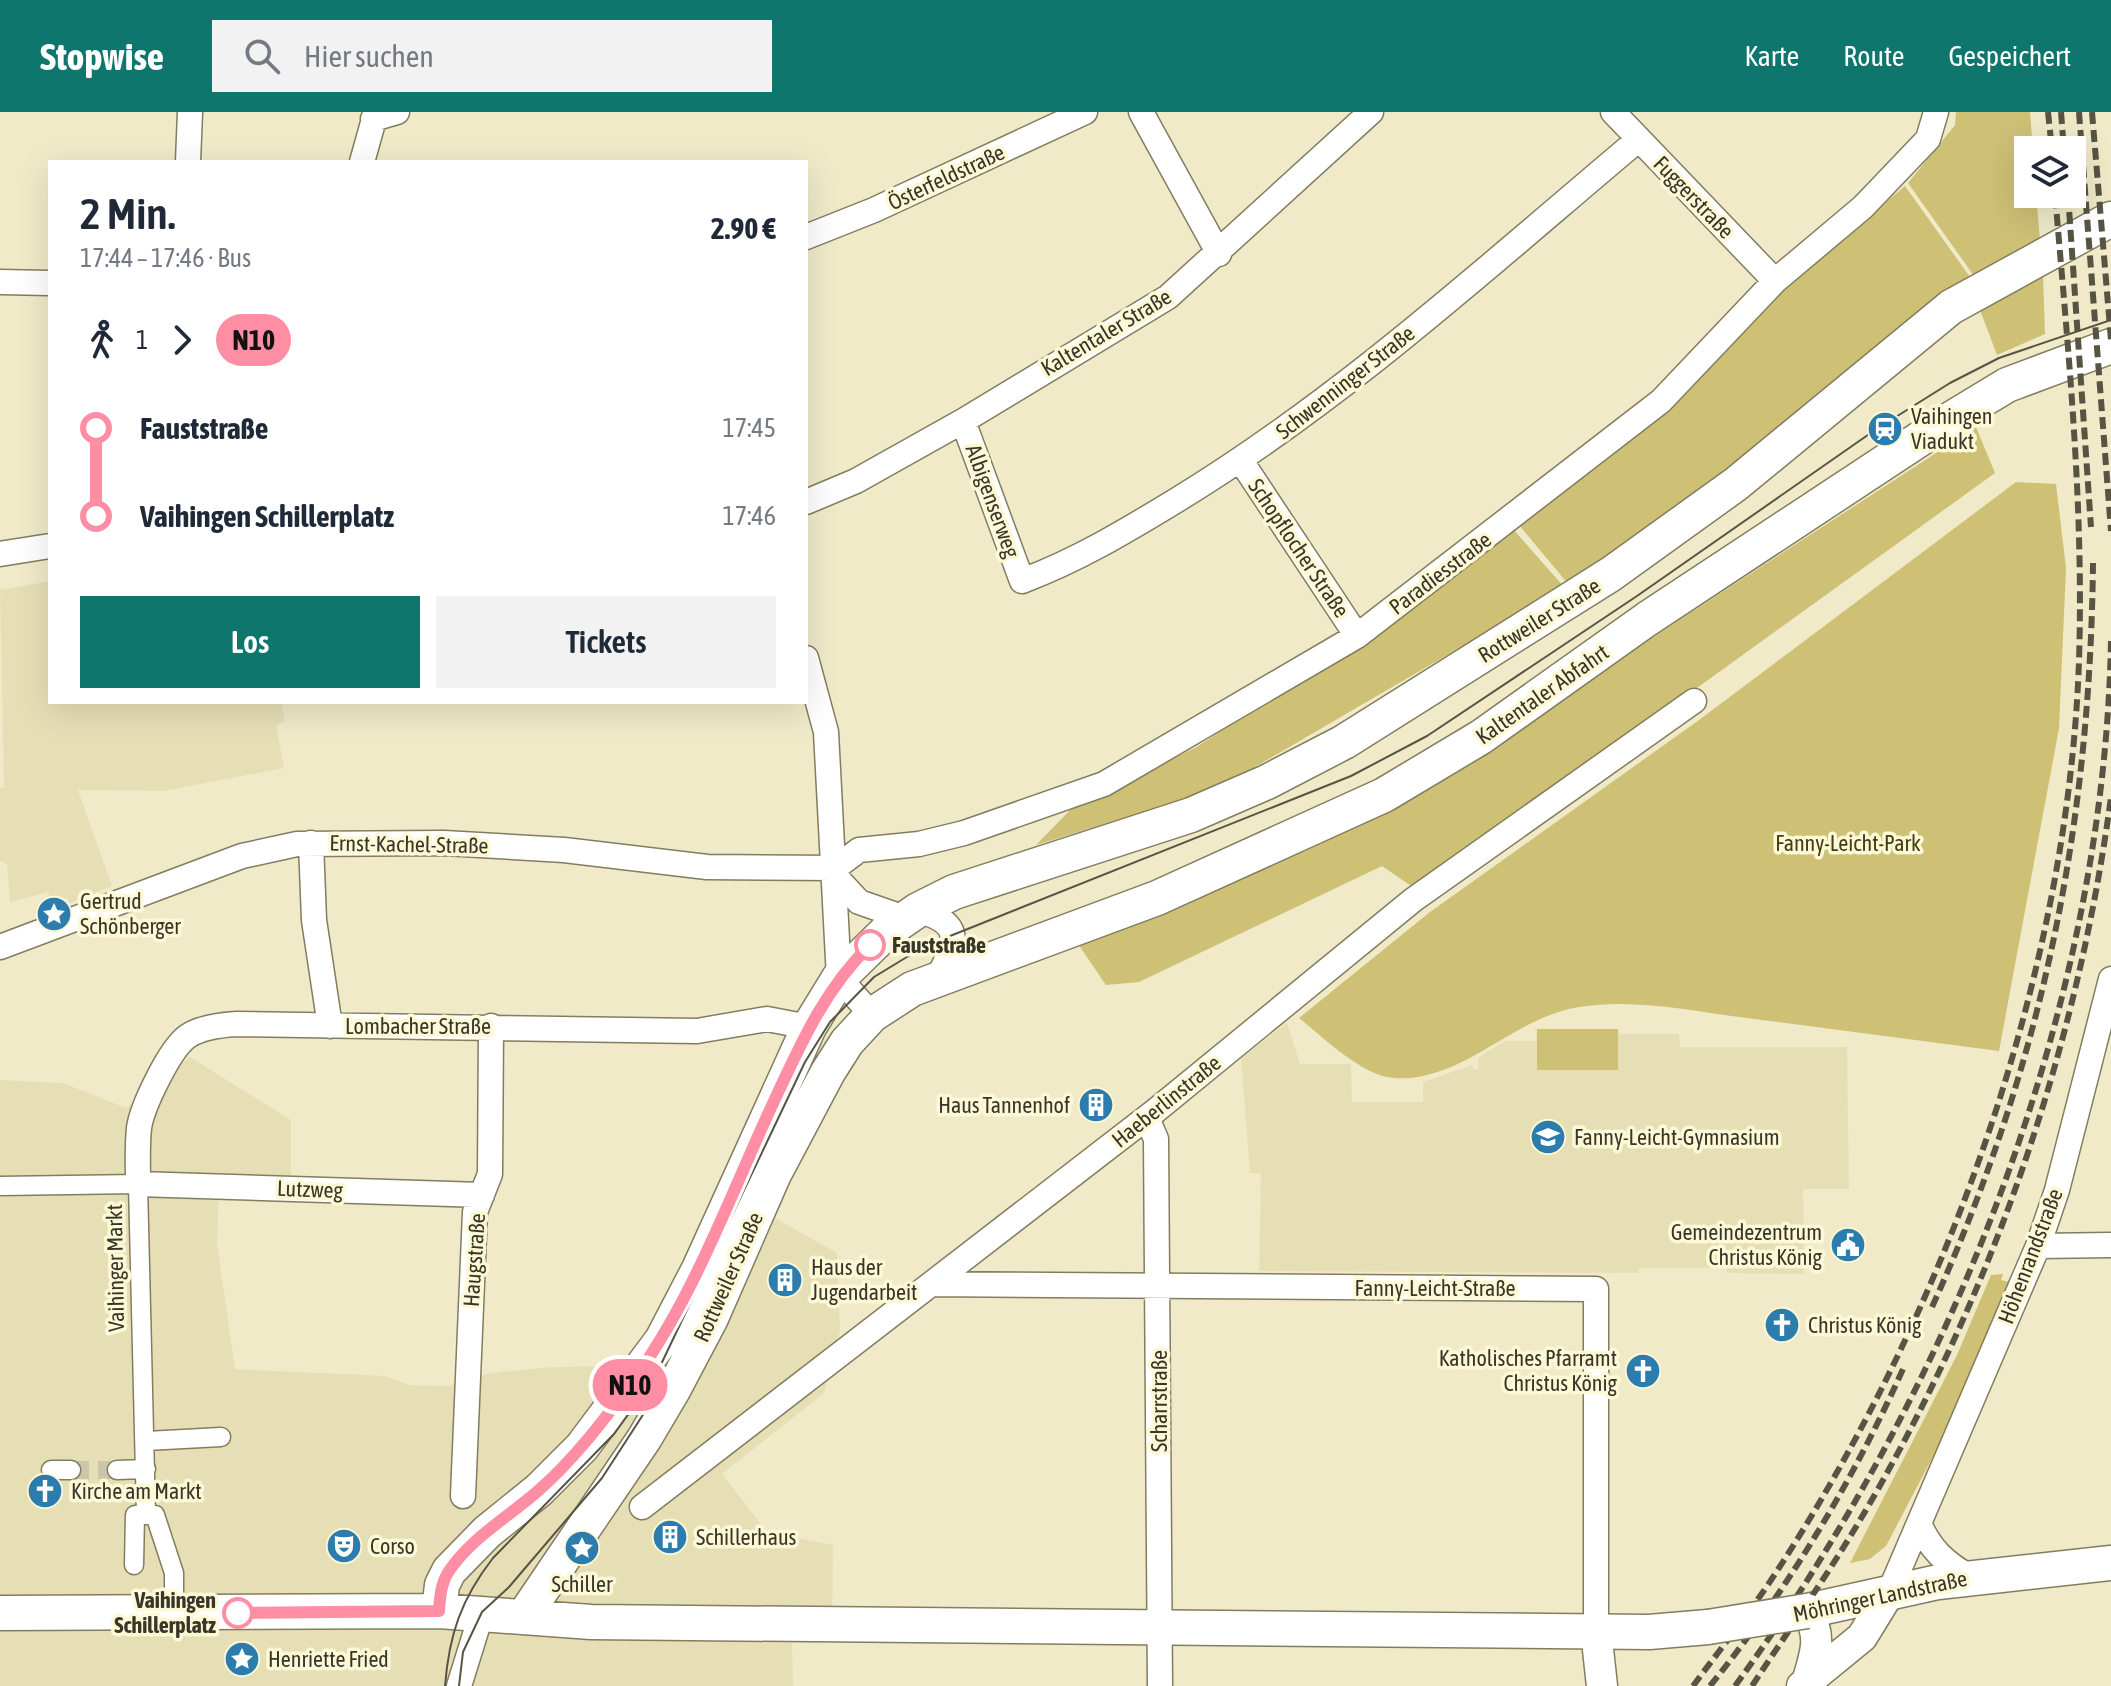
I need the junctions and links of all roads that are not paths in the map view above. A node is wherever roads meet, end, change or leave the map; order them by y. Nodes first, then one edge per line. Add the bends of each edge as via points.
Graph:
1 (190, 112) edge
2 (1085, 112) edge
3 (1141, 112) edge
4 (1371, 112) edge
5 (1613, 112) edge
6 (1936, 112) edge
7 (382, 114) edge
8 (1639, 139) junction
9 (188, 160) edge
10 (363, 160) edge
11 (2106, 221) edge
12 (808, 236) edge
13 (1219, 254) junction
14 (1775, 281) junction
15 (0, 282) edge
16 (48, 283) edge
17 (2111, 346) edge
18 (963, 421) junction
19 (1241, 461) junction
20 (808, 501) edge
21 (48, 546) edge
22 (0, 554) edge
23 (1022, 581) joint
24 (1357, 636) junction
25 (808, 665) edge
26 (1694, 701) dead end
27 (311, 843) junction
28 (835, 872) junction
29 (911, 914) junction
30 (0, 947) edge
31 (839, 978) junction
32 (938, 978) junction
33 (2111, 979) edge
34 (872, 1015) junction
35 (330, 1026) junction
36 (491, 1026) junction
37 (809, 1027) junction
38 (1147, 1118) junction
39 (138, 1184) junction
40 (0, 1186) edge
41 (482, 1195) junction
42 (2111, 1245) edge
43 (2038, 1246) junction
44 (933, 1284) junction
45 (1158, 1287) junction
46 (221, 1437) dead end
47 (146, 1441) junction
48 (146, 1469) junction
49 (51, 1470) dead end
50 (71, 1470) tunnel mouth
51 (117, 1470) tunnel mouth
52 (463, 1496) dead end
53 (642, 1507) dead end
54 (146, 1515) junction
55 (1919, 1523) junction
56 (2111, 1563) edge
57 (134, 1565) dead end
58 (1970, 1577) junction
59 (1889, 1593) junction
60 (439, 1611) junction
61 (482, 1612) junction
62 (0, 1613) edge
63 (174, 1614) junction
64 (524, 1616) junction
65 (1820, 1619) junction
66 (1160, 1625) junction
67 (1596, 1631) junction
68 (1809, 1684) edge
69 (459, 1686) edge
70 (1160, 1686) edge
71 (1602, 1686) edge

1 - 9 street
2 - 12 street, Österfeldstraße
3 - 13 street
4 - 13 street, Kaltentaler Straße
5 - 8 street, Fuggerstraße
6 - 14 street, Paradiesstraße via 1928,139 1863,207
7 - 10 street
8 - 14 street, Fuggerstraße
8 - 19 street, Schwenninger Straße via 1326,401
11 - 29 main road, Rottweiler Straße via 1951,307 1780,450 1636,556 1344,742 1191,815 993,876
13 - 18 street, Kaltentaler Straße via 1168,297
14 - 24 street, Paradiesstraße via 1661,401
15 - 16 street
17 - 32 main road, Kaltentaler Abfahrt via 2007,385 1941,425 1647,619 1481,737 1384,795 1157,898
18 - 20 street, Kaltentaler Straße via 856,481
18 - 23 street, Albigenserweg
19 - 23 street, Schwenninger Straße via 1071,563
19 - 24 street, Schopflocher Straße
21 - 22 street
24 - 28 street, Paradiesstraße via 1104,784 964,833 859,850
25 - 28 street via 826,732
26 - 38 street, Haeberlinstraße via 1413,900
27 - 28 street, Ernst-Kachel-Straße via 492,845 707,867
27 - 30 street, Ernst-Kachel-Straße via 242,856
27 - 35 street via 314,920
28 - 29 street via 859,902
28 - 31 street
29 - 31 main road, Rottweiler Straße via 870,945
29 - 32 street via 937,916 954,934
31 - 34 street
31 - 37 main road, Rottweiler Straße
32 - 34 main road, Rottweiler Straße via 892,999
33 - 43 street, Höhenrandstraße
34 - 64 main road, Rottweiler Straße via 828,1072 673,1390
35 - 36 street, Lombacher Straße
35 - 39 street, Lombacher Straße via 236,1024 188,1036 173,1053 143,1111
36 - 37 street, Lombacher Straße via 697,1031 767,1019
36 - 41 street, Haugstraße via 490,1174
37 - 60 main road, Rottweiler Straße via 662,1340 582,1447 449,1571
38 - 44 street, Haeberlinstraße
38 - 45 street, Scharrstraße via 1156,1139
39 - 40 street, Vaihinger Markt
39 - 41 street, Lutzweg
39 - 47 street, Vaihinger Markt
41 - 52 street, Haugstraße via 475,1212
42 - 43 street
43 - 55 street, Höhenrandstraße
44 - 45 street, Fanny-Leicht-Straße
44 - 53 street, Haeberlinstraße
45 - 66 street, Scharrstraße
45 - 67 street, Fanny-Leicht-Straße via 1596,1289
46 - 47 street
47 - 48 street, Vaihinger Markt
48 - 51 street
48 - 54 street, Vaihinger Markt
49 - 50 street
54 - 57 street, Vaihinger Markt via 135,1515
54 - 63 street via 155,1515 174,1573
55 - 58 street via 1947,1564
55 - 59 street, Höhenrandstraße
56 - 58 main road, Möhringer Landstraße
58 - 59 main road, Möhringer Landstraße
59 - 65 main road, Möhringer Landstraße
59 - 68 street, Höhenrandstraße via 1862,1637
60 - 61 main road, Möhringer Landstraße
60 - 63 main road, Möhringer Landstraße
61 - 64 main road, Möhringer Landstraße
61 - 69 street
62 - 63 main road, Möhringer Landstraße
64 - 66 main road, Möhringer Landstraße via 591,1622
65 - 67 main road, Möhringer Landstraße, bridge
65 - 68 street
66 - 67 main road, Möhringer Landstraße
66 - 70 street, Scharrstraße
67 - 71 street

